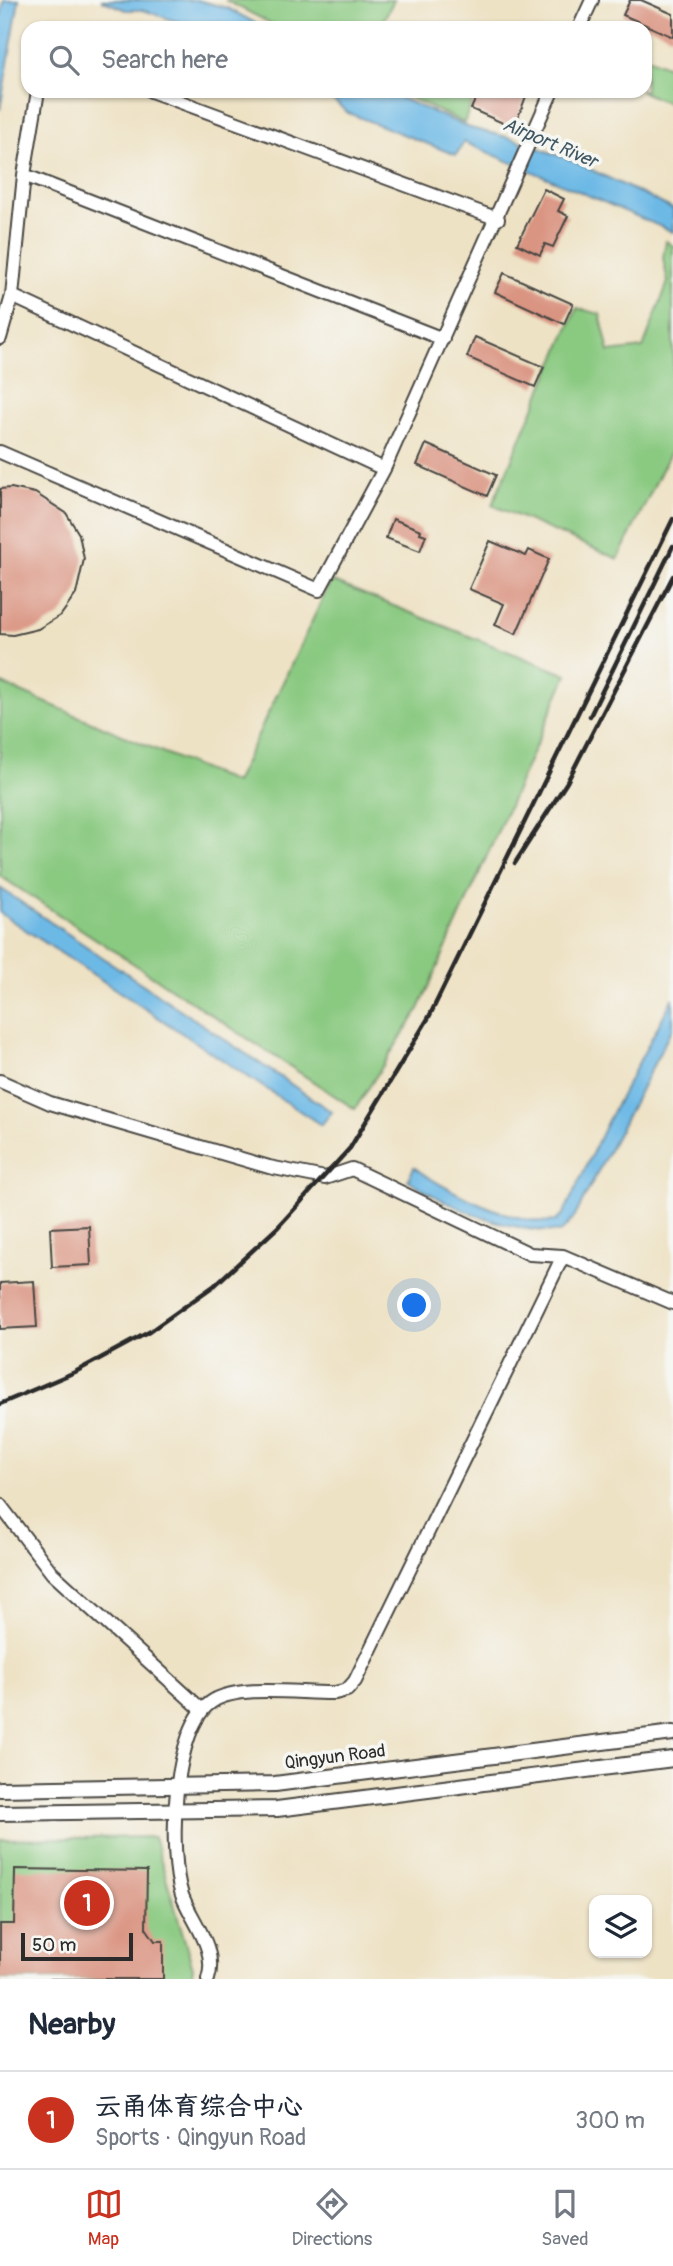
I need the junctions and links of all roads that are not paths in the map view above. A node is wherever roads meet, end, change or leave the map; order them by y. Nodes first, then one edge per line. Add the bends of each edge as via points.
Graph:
1 (592, 0) edge
2 (582, 21) edge
3 (37, 98) edge
4 (170, 98) edge
5 (549, 98) edge
6 (24, 175) junction
7 (498, 219) junction
8 (12, 296) junction
9 (0, 338) edge
10 (443, 339) junction
11 (0, 452) edge
12 (384, 469) junction
13 (0, 1081) edge
14 (563, 1256) junction
15 (673, 1303) edge
16 (0, 1505) edge
17 (202, 1710) junction
18 (673, 1732) edge
19 (673, 1759) edge
20 (179, 1786) junction
21 (0, 1789) edge
22 (173, 1811) junction
23 (0, 1813) edge
24 (208, 1979) edge

1 - 2 street
3 - 6 street
4 - 7 street
5 - 7 street
6 - 8 street
6 - 10 street
7 - 10 street
8 - 9 street
8 - 12 street
10 - 12 street
11 - 12 street via 318,590
13 - 14 street via 50,1103 269,1167 325,1178 352,1168 530,1254
14 - 15 street
14 - 17 street via 355,1681 347,1690 335,1693 227,1695
16 - 17 street via 52,1573
17 - 20 street via 188,1743
18 - 20 street, Qingyun Road via 275,1784
19 - 22 street via 277,1810
20 - 21 street, Qingyun Road
20 - 22 street
22 - 23 street
22 - 24 street via 178,1882 208,1947 212,1969

